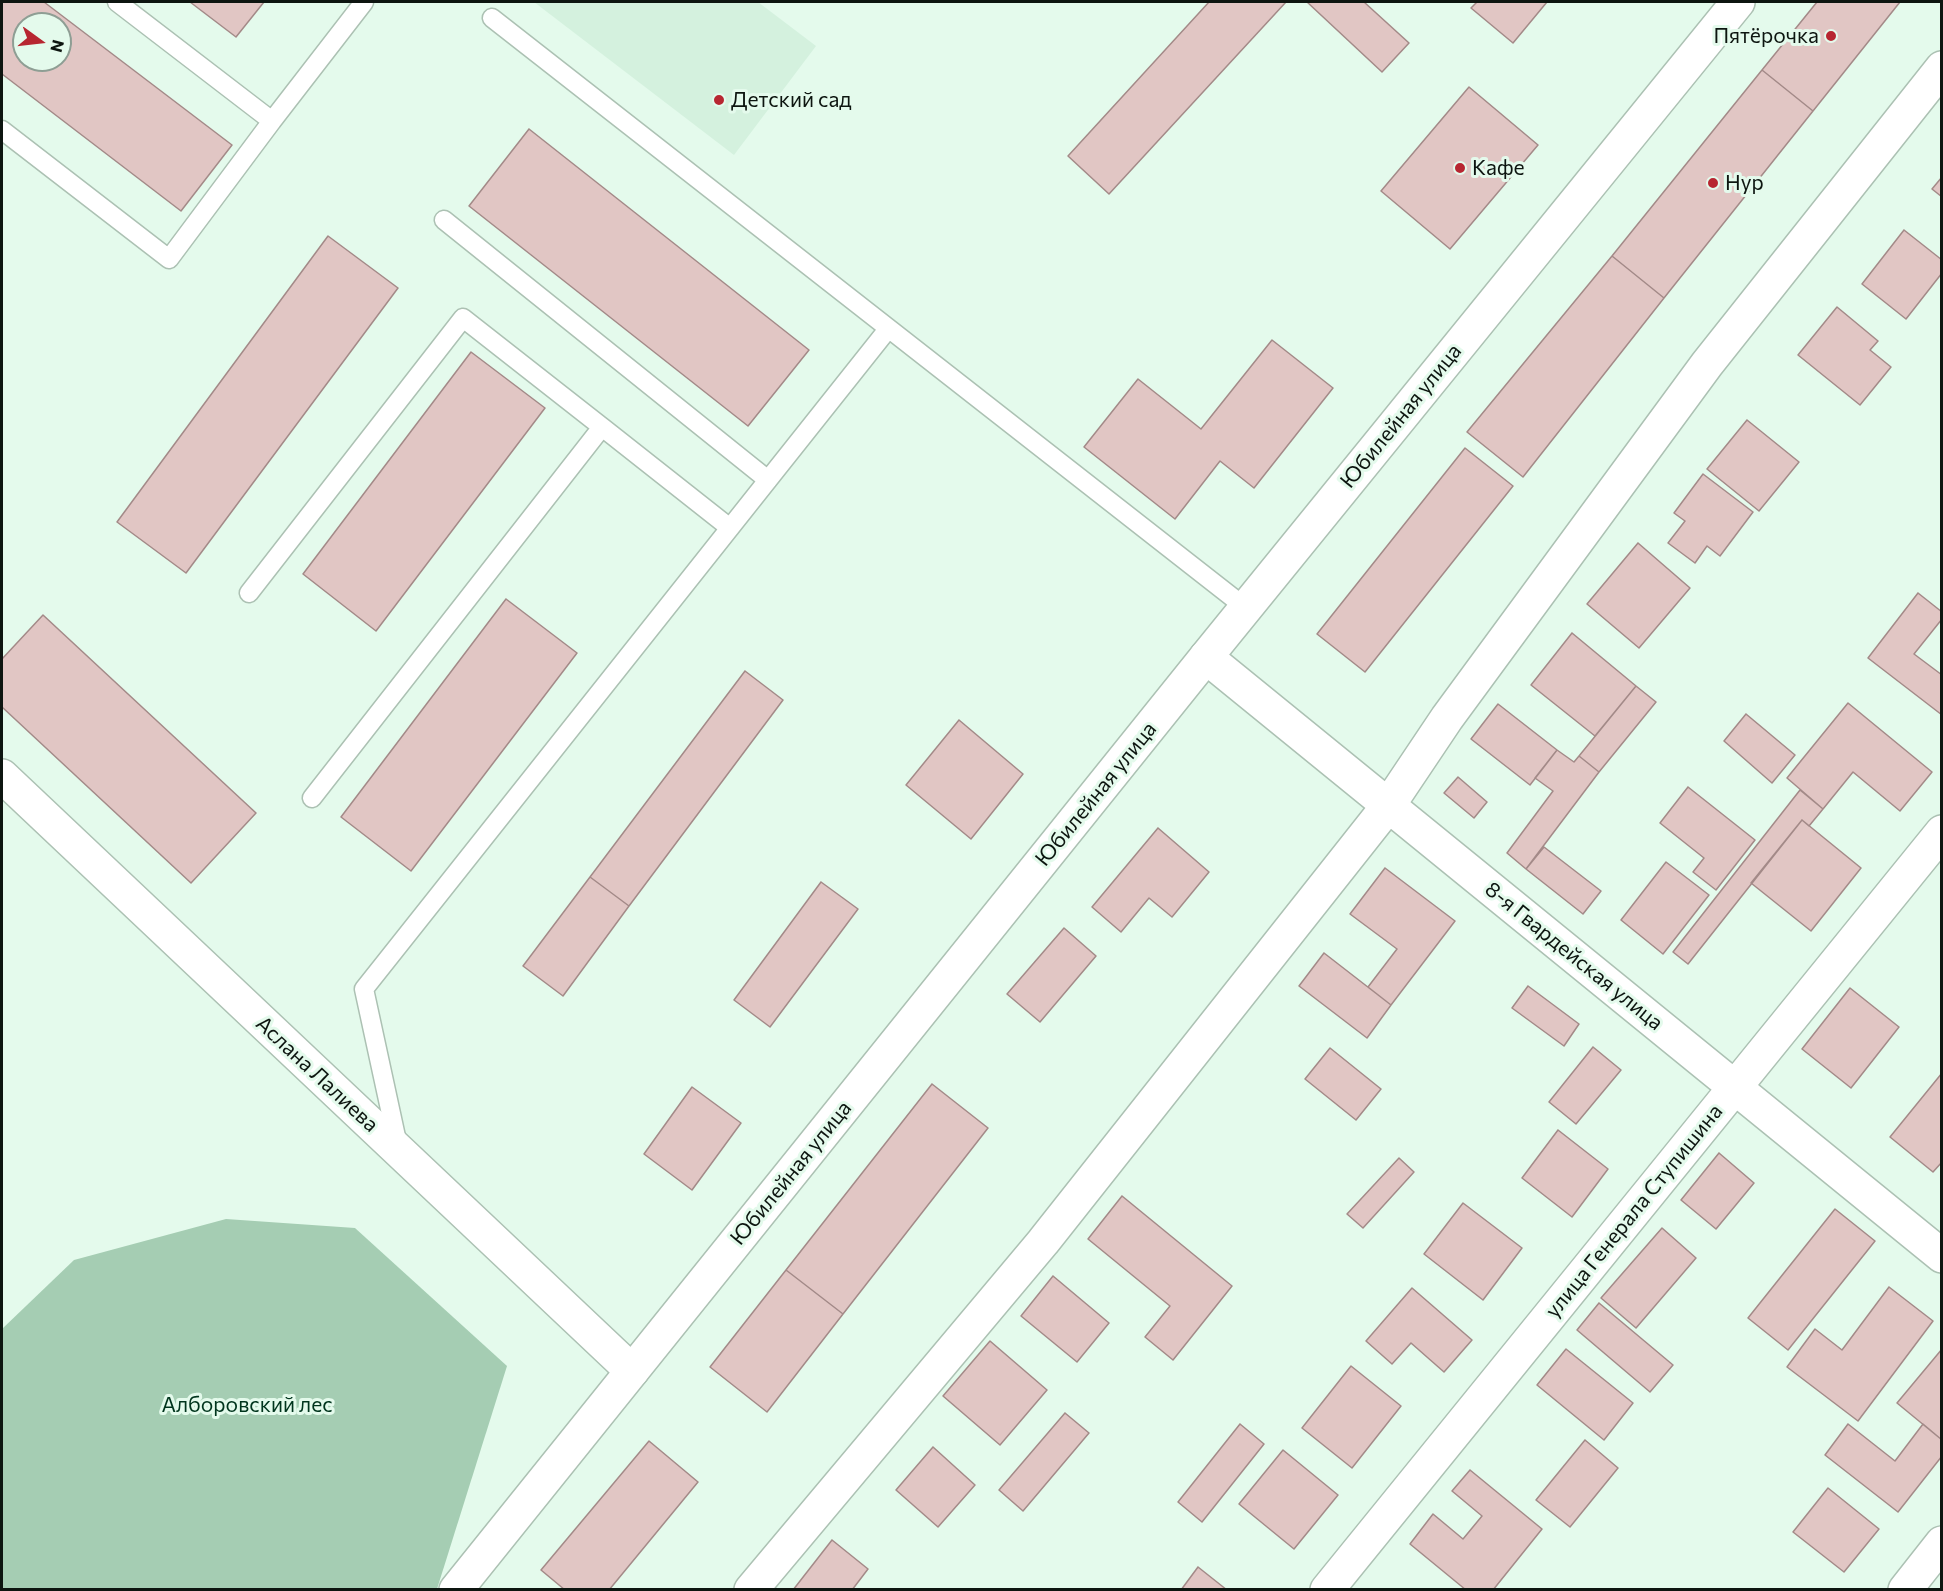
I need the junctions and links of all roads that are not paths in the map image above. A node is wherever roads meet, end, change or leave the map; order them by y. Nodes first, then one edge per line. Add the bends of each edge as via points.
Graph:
1 (117, 2) edge
2 (364, 2) edge
3 (1738, 2) edge
4 (492, 18) dead end
5 (1941, 68) edge
6 (272, 121) junction
7 (2, 130) edge
8 (444, 220) dead end
9 (888, 328) junction
10 (602, 427) junction
11 (768, 480) junction
12 (730, 528) junction
13 (249, 593) dead end
14 (1246, 608) junction
15 (1206, 657) junction
16 (2, 776) edge
17 (312, 798) dead end
18 (1388, 806) junction
19 (1941, 832) edge
20 (1735, 1087) junction
21 (399, 1152) junction
22 (1941, 1256) edge
23 (632, 1371) junction
24 (1941, 1543) edge
25 (456, 1590) edge
26 (751, 1590) edge
27 (1327, 1590) edge
28 (1905, 1590) edge

1 - 6 lane
2 - 6 lane
3 - 14 street, Юбилейная улица
4 - 9 lane
5 - 18 street via 1707,364
6 - 7 lane via 169,259
8 - 11 lane
9 - 11 lane
9 - 14 lane
10 - 12 lane
10 - 13 lane via 463,318
10 - 17 lane
11 - 12 lane
12 - 21 lane via 364,989
14 - 15 street, Юбилейная улица
15 - 18 street, 8-я Гвардейская улица
15 - 23 street, Юбилейная улица
16 - 21 street, Аслана Лалиева
18 - 20 street, 8-я Гвардейская улица
18 - 26 street via 1043,1242
19 - 20 street, улица Генерала Ступишина
20 - 22 street, 8-я Гвардейская улица
20 - 27 street, улица Генерала Ступишина
21 - 23 street, Аслана Лалиева
23 - 25 street, Юбилейная улица
24 - 28 street

